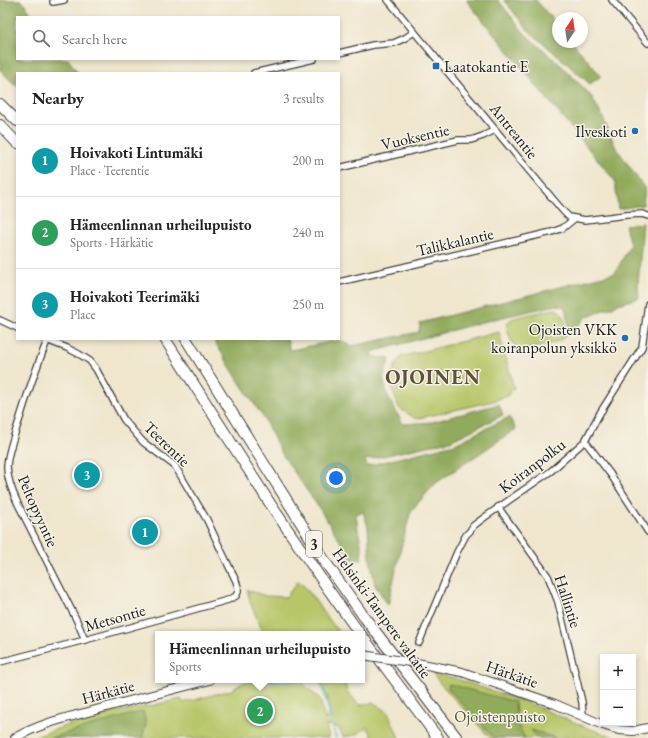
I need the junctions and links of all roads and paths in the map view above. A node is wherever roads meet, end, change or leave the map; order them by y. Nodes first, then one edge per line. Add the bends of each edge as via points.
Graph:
1 (64, 0) edge
2 (388, 0) edge
3 (612, 0) edge
4 (53, 2) dead end
5 (414, 32) junction
6 (648, 43) edge
7 (340, 53) edge
8 (310, 60) edge
9 (258, 72) edge
10 (0, 104) edge
11 (16, 120) edge
12 (0, 125) edge
13 (495, 130) junction
14 (16, 142) edge
15 (340, 168) edge
16 (648, 216) edge
17 (574, 219) junction
18 (340, 282) edge
19 (648, 304) edge
20 (0, 320) edge
21 (16, 328) edge
22 (644, 336) junction
23 (45, 340) edge
24 (166, 340) edge
25 (187, 340) edge
26 (648, 342) edge
27 (585, 441) junction
28 (498, 507) junction
29 (648, 532) edge
30 (236, 596) joint
31 (358, 631) edge
32 (85, 640) junction
33 (365, 640) edge
34 (419, 643) dead end
35 (365, 655) edge
36 (0, 662) edge
37 (198, 683) edge
38 (583, 716) junction
39 (648, 728) edge
40 (15, 738) edge
41 (438, 738) edge
42 (457, 738) edge

1 - 4 street
2 - 5 street, Antreantie
3 - 6 street
5 - 7 street via 394,43
5 - 13 street, Antreantie
8 - 9 street
10 - 11 highway
12 - 14 highway
13 - 15 street, Vuoksentie via 471,140 458,140
13 - 17 street, Antreantie via 563,211
16 - 17 street via 642,214
17 - 18 street, Talikkalantie via 563,228 552,232
19 - 22 street, Koiranpolku
20 - 21 street
22 - 26 street
22 - 27 street, Koiranpolku via 642,346 600,412
23 - 30 street, Teerentie via 67,348 90,361 124,420 143,442 175,466 208,520 236,581
23 - 32 street, Peltopyyntie via 12,441 7,466 8,478 18,504
24 - 31 highway, Helsinki-Tampere valtatie / 3 via 272,505
25 - 42 highway, Helsinki-Tampere valtatie / 3 via 326,563
27 - 28 street, Koiranpolku via 551,471
27 - 29 street via 611,475
28 - 34 street, Koiranpolku via 466,535
28 - 38 street, Hallintie via 548,576 553,588 575,671
30 - 32 street, Metsontie
32 - 36 street, Metsontie
33 - 41 highway, Helsinki-Tampere valtatie / 3
35 - 38 main road, Härkätie, bridge via 462,672
37 - 40 main road, Härkätie via 57,720
38 - 39 main road, Härkätie via 618,730

